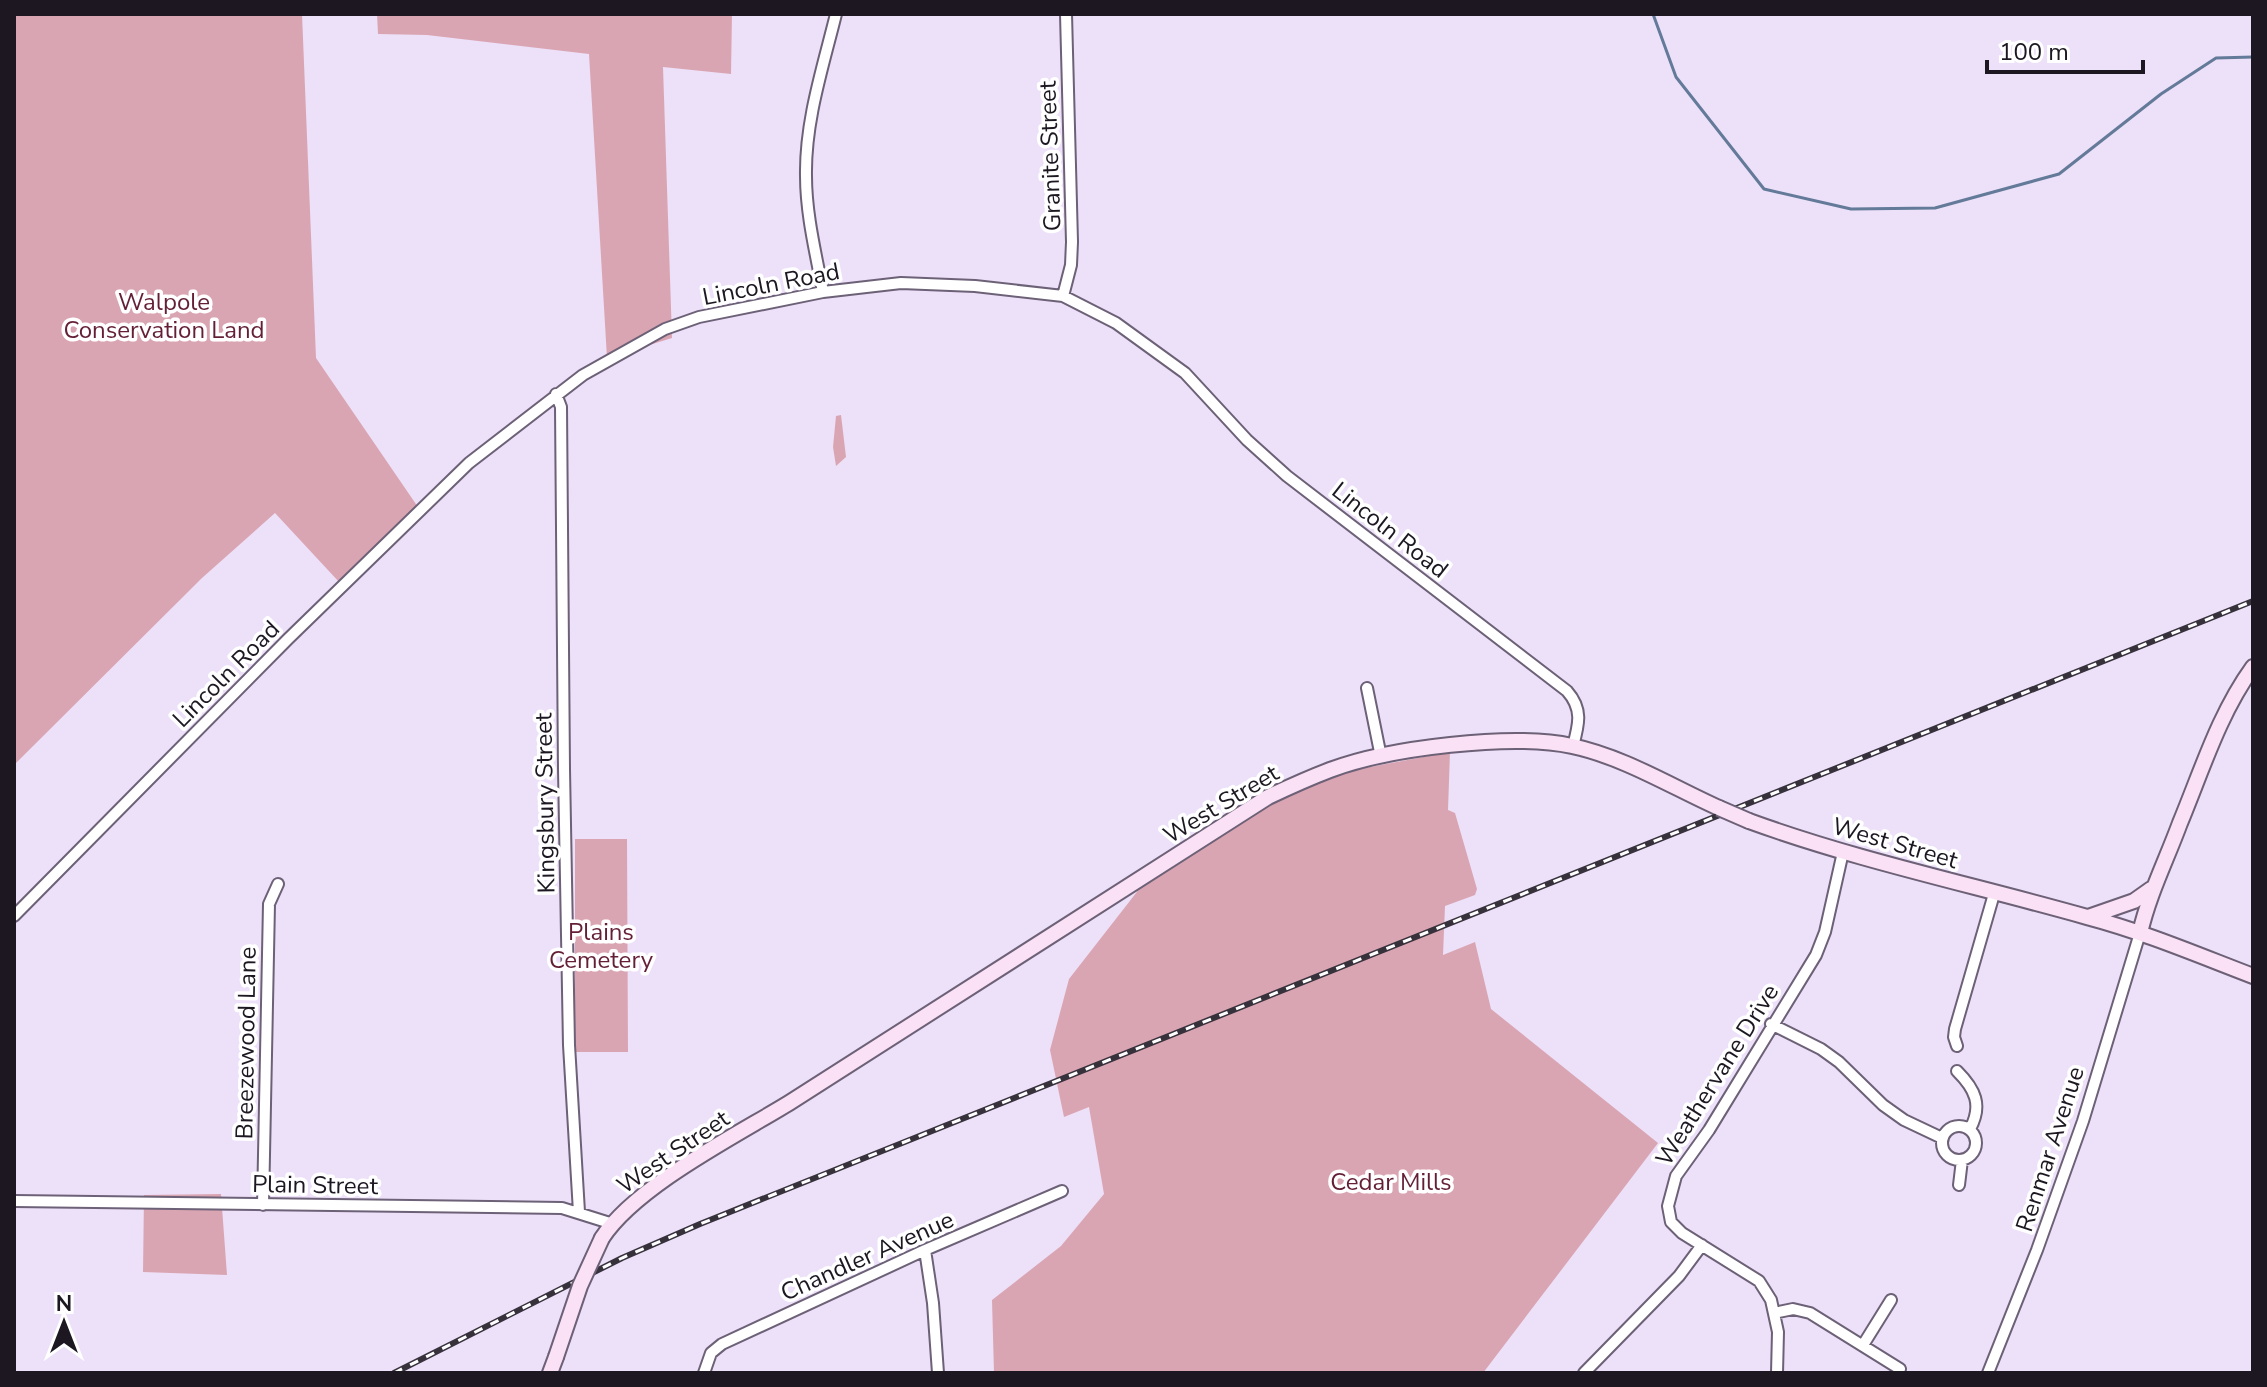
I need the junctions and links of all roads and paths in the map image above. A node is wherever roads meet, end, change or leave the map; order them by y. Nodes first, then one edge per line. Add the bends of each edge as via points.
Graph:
1 (836, 14) edge
2 (1066, 14) edge
3 (823, 292) junction
4 (1063, 296) junction
5 (556, 394) junction
6 (2253, 667) edge
7 (1367, 688) dead end
8 (1573, 746) junction
9 (1381, 757) junction
10 (1843, 852) junction
11 (278, 884) dead end
12 (2151, 889) junction
13 (1994, 894) junction
14 (14, 916) edge
15 (2088, 917) junction
16 (2140, 933) junction
17 (2253, 976) edge
18 (1771, 1024) junction
19 (1957, 1046) dead end
20 (1957, 1071) dead end
21 (1970, 1129) junction
22 (1942, 1138) junction
23 (1962, 1160) junction
24 (1959, 1185) dead end
25 (1062, 1191) dead end
26 (14, 1201) edge
27 (263, 1205) junction
28 (579, 1212) junction
29 (613, 1224) junction
30 (1702, 1245) junction
31 (925, 1250) junction
32 (1891, 1300) dead end
33 (1774, 1313) junction
34 (1863, 1345) junction
35 (1900, 1369) dead end
36 (550, 1373) edge
37 (704, 1373) edge
38 (938, 1373) edge
39 (1584, 1373) edge
40 (1777, 1373) edge
41 (1988, 1373) edge

1 - 3 street via 806,150 807,198
2 - 4 street, Granite Street via 1072,242
3 - 4 street, Lincoln Road via 932,283
3 - 5 street, Lincoln Road via 732,308 665,329
4 - 8 street, Lincoln Road via 1116,323 1185,373 1287,476 1561,686 1579,711
5 - 14 street, Lincoln Road via 469,463
5 - 28 street, Kingsbury Street via 561,407 569,1045
6 - 12 main road via 2224,716
7 - 9 street
8 - 9 main road, West Street via 1504,741
8 - 10 main road, West Street, bridge via 1749,821
9 - 29 main road, West Street via 1330,770 1268,797 659,1184
10 - 13 main road, West Street
10 - 18 street, Weathervane Drive via 1821,944
11 - 27 street, Breezewood Lane via 269,904
12 - 15 main road via 2134,901
12 - 16 main road
13 - 15 main road, West Street
13 - 19 street via 1955,1029
15 - 16 main road, West Street
16 - 17 main road, West Street
16 - 41 street, Renmar Avenue via 2083,1121
18 - 22 street via 1821,1049 1883,1105
18 - 30 street, Weathervane Drive via 1676,1176 1670,1194 1671,1222
20 - 21 street via 1974,1089 1978,1110
21 - 22 street via 1954,1126
21 - 23 street via 1977,1144
22 - 23 street via 1946,1154
23 - 24 street
25 - 31 street, Chandler Avenue
26 - 27 street, Plain Street
27 - 28 street, Plain Street
28 - 29 street, Plain Street
29 - 36 main road, West Street, bridge via 580,1286
30 - 33 street, Weathervane Drive via 1759,1281
30 - 39 street via 1679,1276
31 - 37 street, Chandler Avenue via 722,1344 711,1353
31 - 38 street
32 - 34 street
33 - 34 street via 1810,1313
33 - 40 street, Weathervane Drive
34 - 35 street

